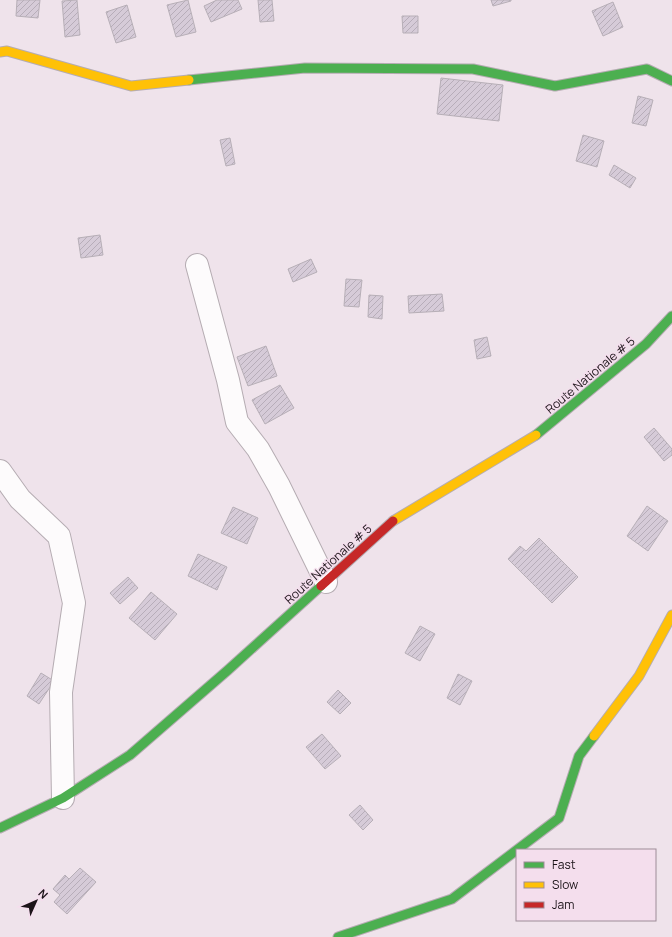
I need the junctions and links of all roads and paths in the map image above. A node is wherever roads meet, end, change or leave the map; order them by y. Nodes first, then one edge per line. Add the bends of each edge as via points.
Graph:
1 (0, 52) edge
2 (672, 81) edge
3 (196, 265) dead end
4 (672, 316) edge
5 (0, 471) edge
6 (326, 582) junction
7 (672, 615) edge
8 (63, 798) junction
9 (0, 828) edge
10 (518, 849) edge
11 (516, 851) edge
12 (338, 937) edge

1 - 2 street via 7,51 131,86 305,68 473,69 555,86 647,68
3 - 6 street via 237,422 258,449 279,486
4 - 6 street, Route Nationale # 5 via 646,344 540,433 394,520
5 - 8 street via 20,500 59,536 74,603 61,692
6 - 8 street, Route Nationale # 5 via 130,755
7 - 10 street via 639,676 579,756 559,818
8 - 9 street, Route Nationale # 5
11 - 12 street via 452,899

